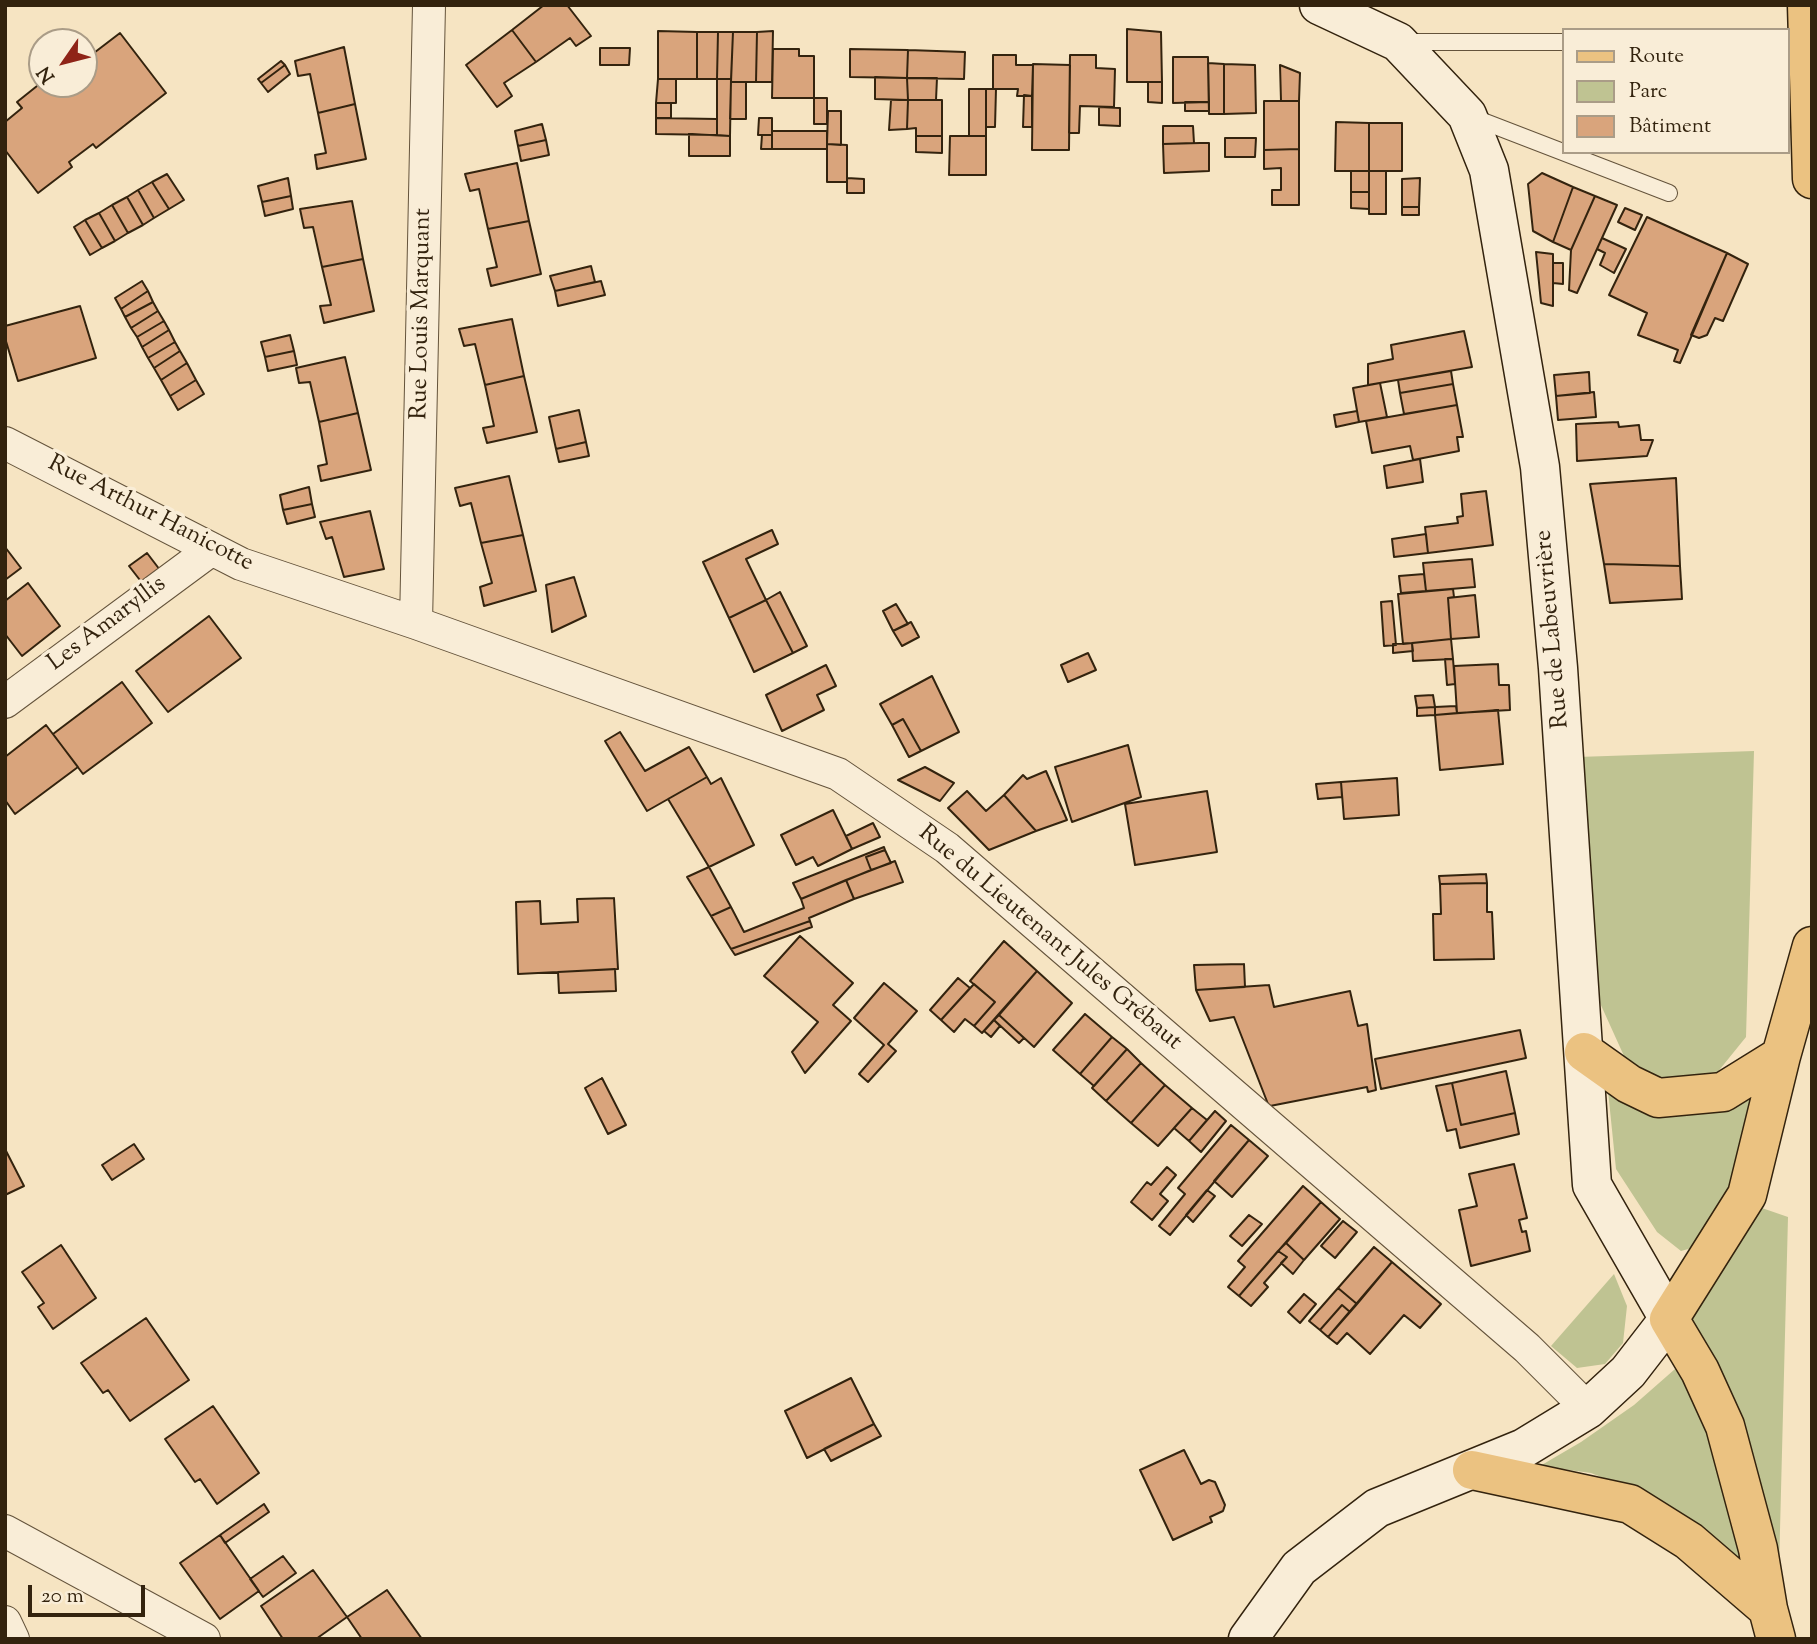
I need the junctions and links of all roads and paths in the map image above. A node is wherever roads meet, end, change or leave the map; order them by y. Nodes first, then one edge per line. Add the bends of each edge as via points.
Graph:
1 (429, 5) edge
2 (1319, 5) edge
3 (1807, 5) edge
4 (1398, 42) junction
5 (1562, 42) edge
6 (1467, 115) junction
7 (1562, 152) edge
8 (1567, 154) edge
9 (1812, 179) edge
10 (1670, 194) dead end
11 (5, 443) edge
12 (212, 549) junction
13 (416, 623) junction
14 (5, 702) edge
15 (1812, 946) edge
16 (1584, 1052) junction
17 (1781, 1056) junction
18 (1668, 1319) junction
19 (1588, 1409) junction
20 (1472, 1470) junction
21 (5, 1531) edge
22 (5, 1622) edge
23 (1772, 1624) edge
24 (13, 1639) edge
25 (204, 1639) edge
26 (1248, 1639) edge

1 - 13 street, Rue Louis Marquant
2 - 4 street, Rue de Labeuvrière
3 - 9 main road
4 - 5 lane
4 - 6 street, Rue de Labeuvrière
6 - 7 lane
6 - 16 street, Rue de Labeuvrière via 1489,170 1540,467
8 - 10 lane
11 - 12 street, Rue Arthur Hanicotte
12 - 13 street, Rue Arthur Hanicotte via 241,565
12 - 14 street, Les Amaryllis
13 - 19 street, Rue du Lieutenant Jules Grébaut via 838,774 947,848 1527,1348
15 - 17 main road
16 - 17 main road via 1658,1098 1723,1092
16 - 18 street, Rue de Labeuvrière via 1592,1185
17 - 18 main road via 1747,1195
18 - 19 street via 1628,1372
18 - 23 main road via 1700,1371 1725,1426 1758,1549
19 - 20 street via 1524,1448
20 - 23 main road via 1630,1504 1689,1541
20 - 26 street via 1377,1508 1299,1568
21 - 25 street
22 - 24 street

